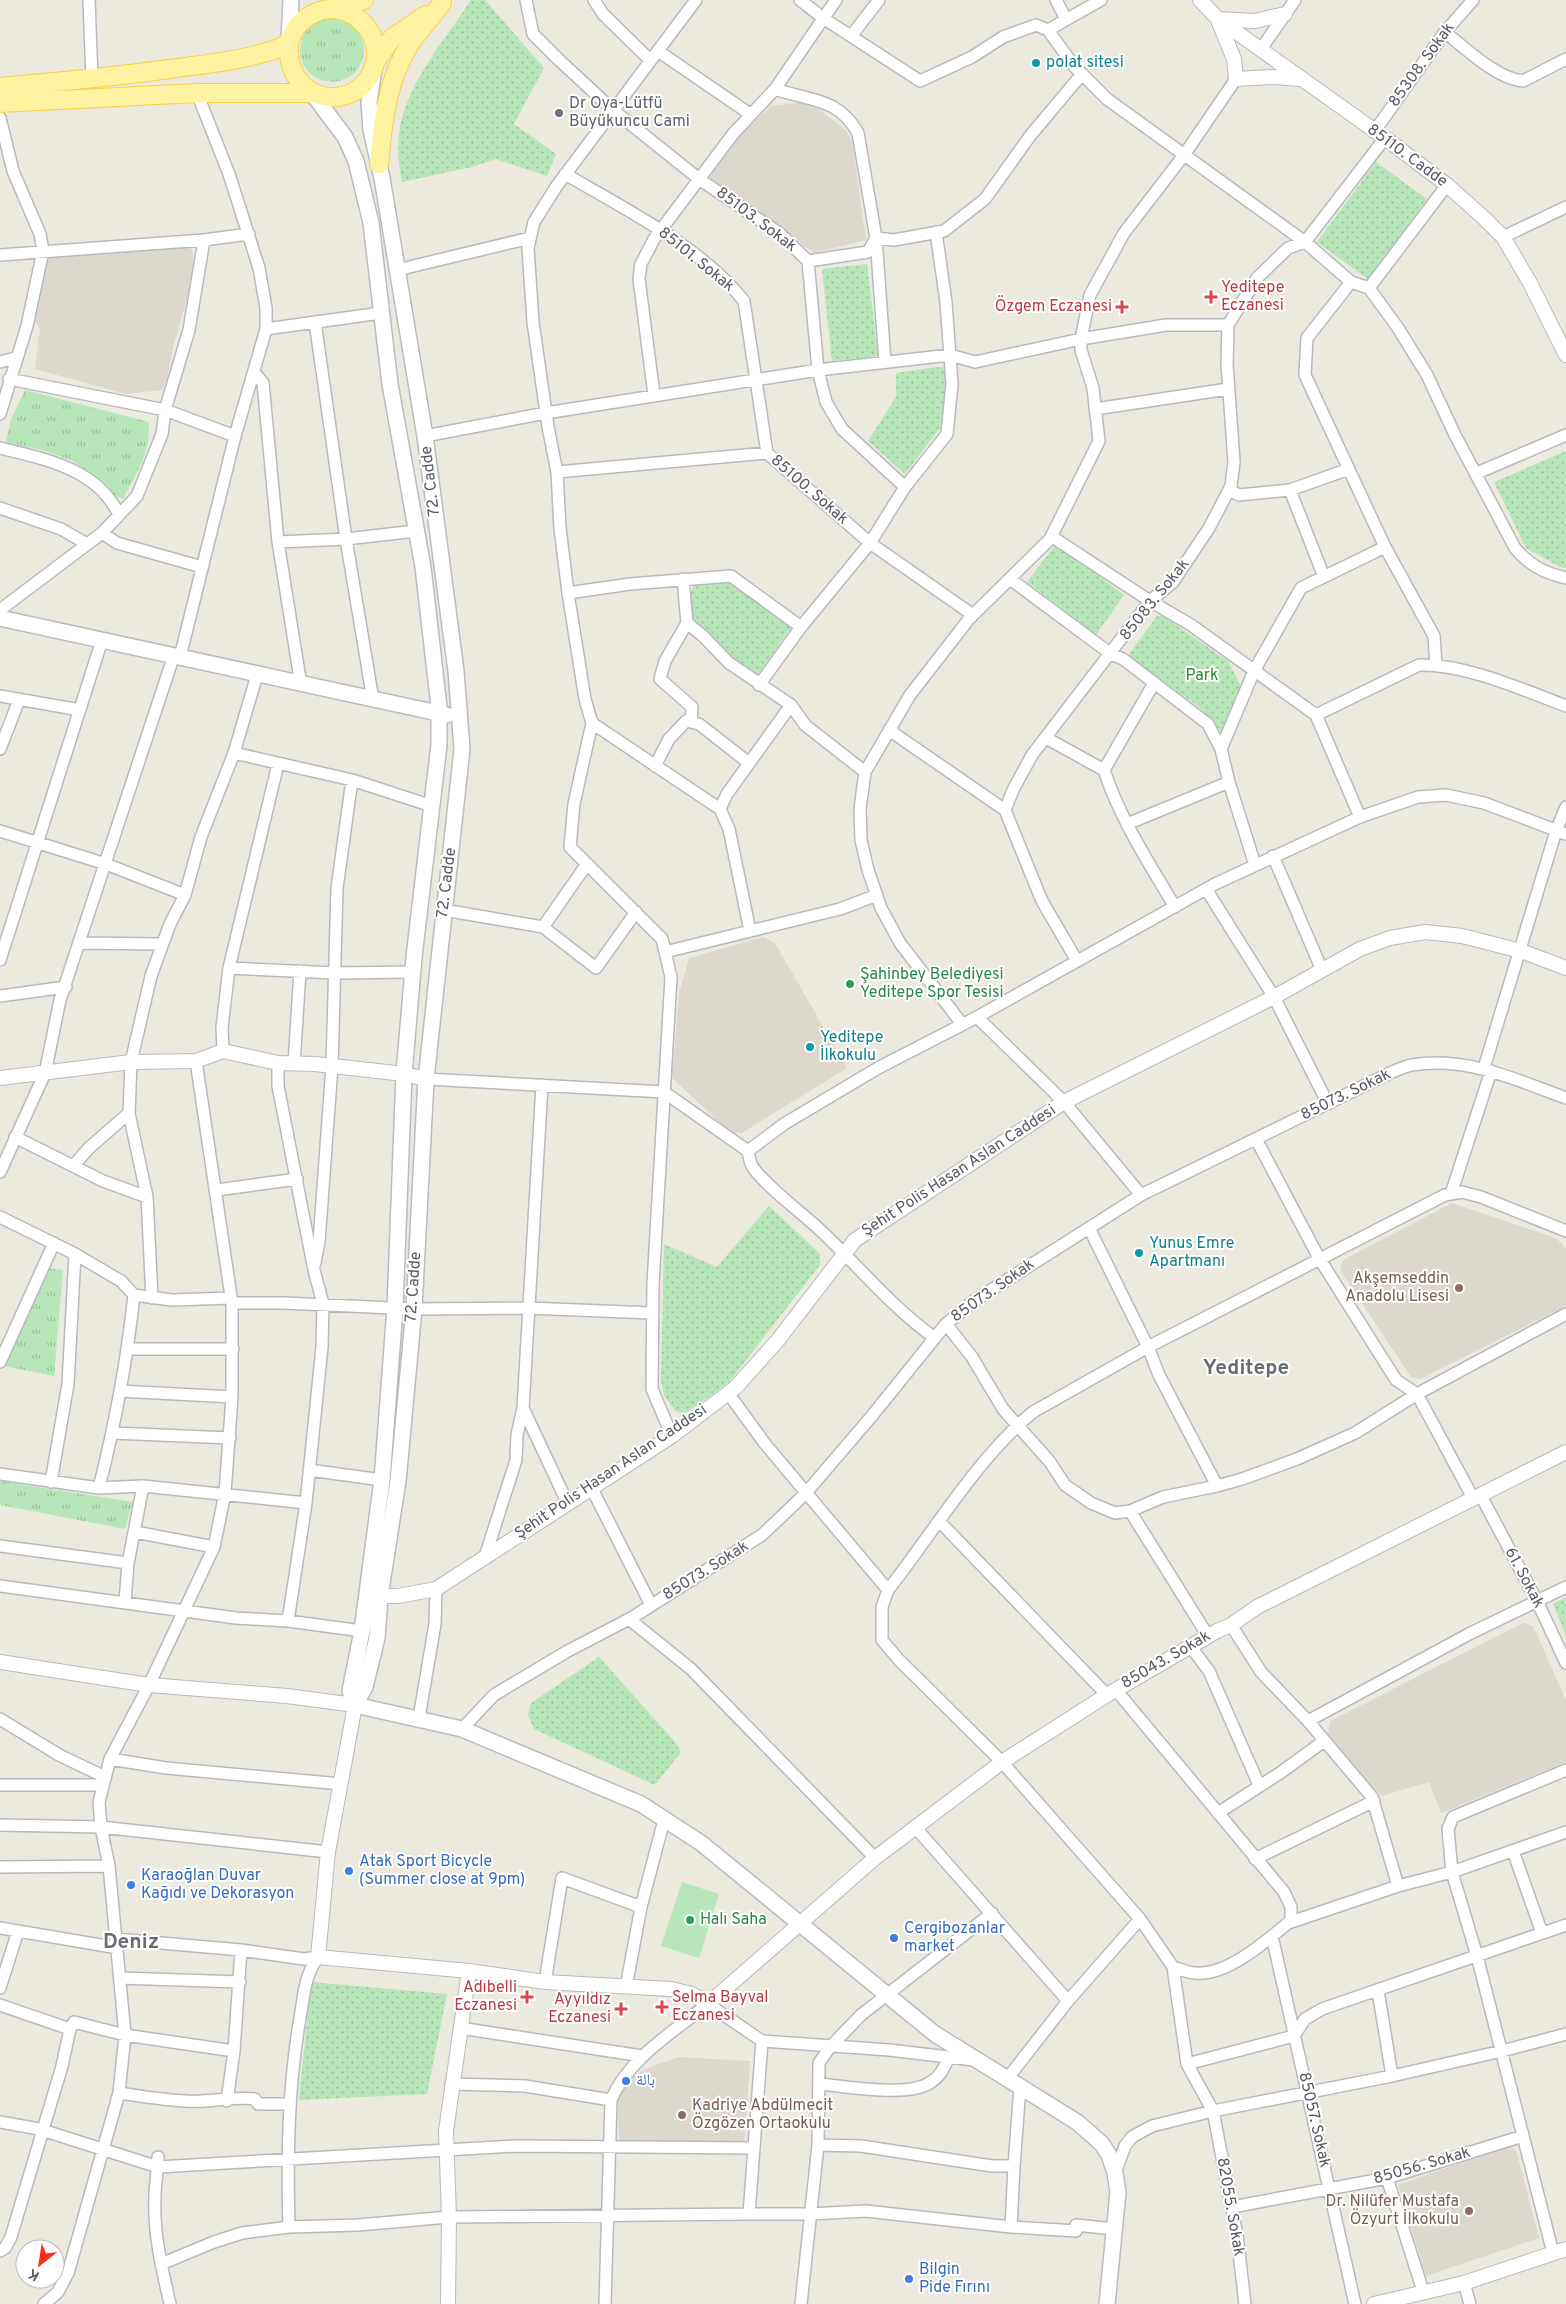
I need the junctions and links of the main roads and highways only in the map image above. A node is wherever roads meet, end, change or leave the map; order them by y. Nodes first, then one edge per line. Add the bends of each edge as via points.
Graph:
1 (291, 0) edge
2 (364, 0) edge
3 (444, 2) edge
4 (329, 5) edge
5 (289, 41) junction
6 (375, 62) junction
7 (0, 82) edge
8 (30, 84) junction
9 (0, 87) edge
10 (312, 93) junction
11 (0, 103) edge
12 (378, 164) junction
13 (0, 618) edge
14 (439, 714) junction
15 (460, 718) junction
16 (355, 1706) junction
17 (1107, 2304) edge

1 - 5 main road
2 - 4 main road
3 - 6 main road via 392,38
3 - 12 main road via 411,43 396,72 386,101
4 - 5 main road via 306,17
4 - 6 main road via 362,21 376,47
5 - 8 main road via 278,49 252,56 199,65
5 - 10 main road via 292,71 300,84
6 - 10 main road via 371,74 352,93 325,97
6 - 12 main road, 72. Cadde via 369,115
7 - 8 main road
8 - 9 main road
10 - 11 main road via 197,93
10 - 14 main road via 345,137 356,161 371,224 390,384 423,567
12 - 15 main road, 72. Cadde via 425,436
13 - 14 main road
14 - 15 main road
14 - 16 main road via 439,745 404,1074 395,1308 382,1480 362,1631 350,1691
15 - 16 main road, 72. Cadde via 462,749 426,1079 414,1309 398,1481 380,1596 377,1638 365,1687
16 - 17 main road via 462,1729 641,1804 702,1843 935,2034 1077,2122 1109,2155 1115,2173 1118,2192

